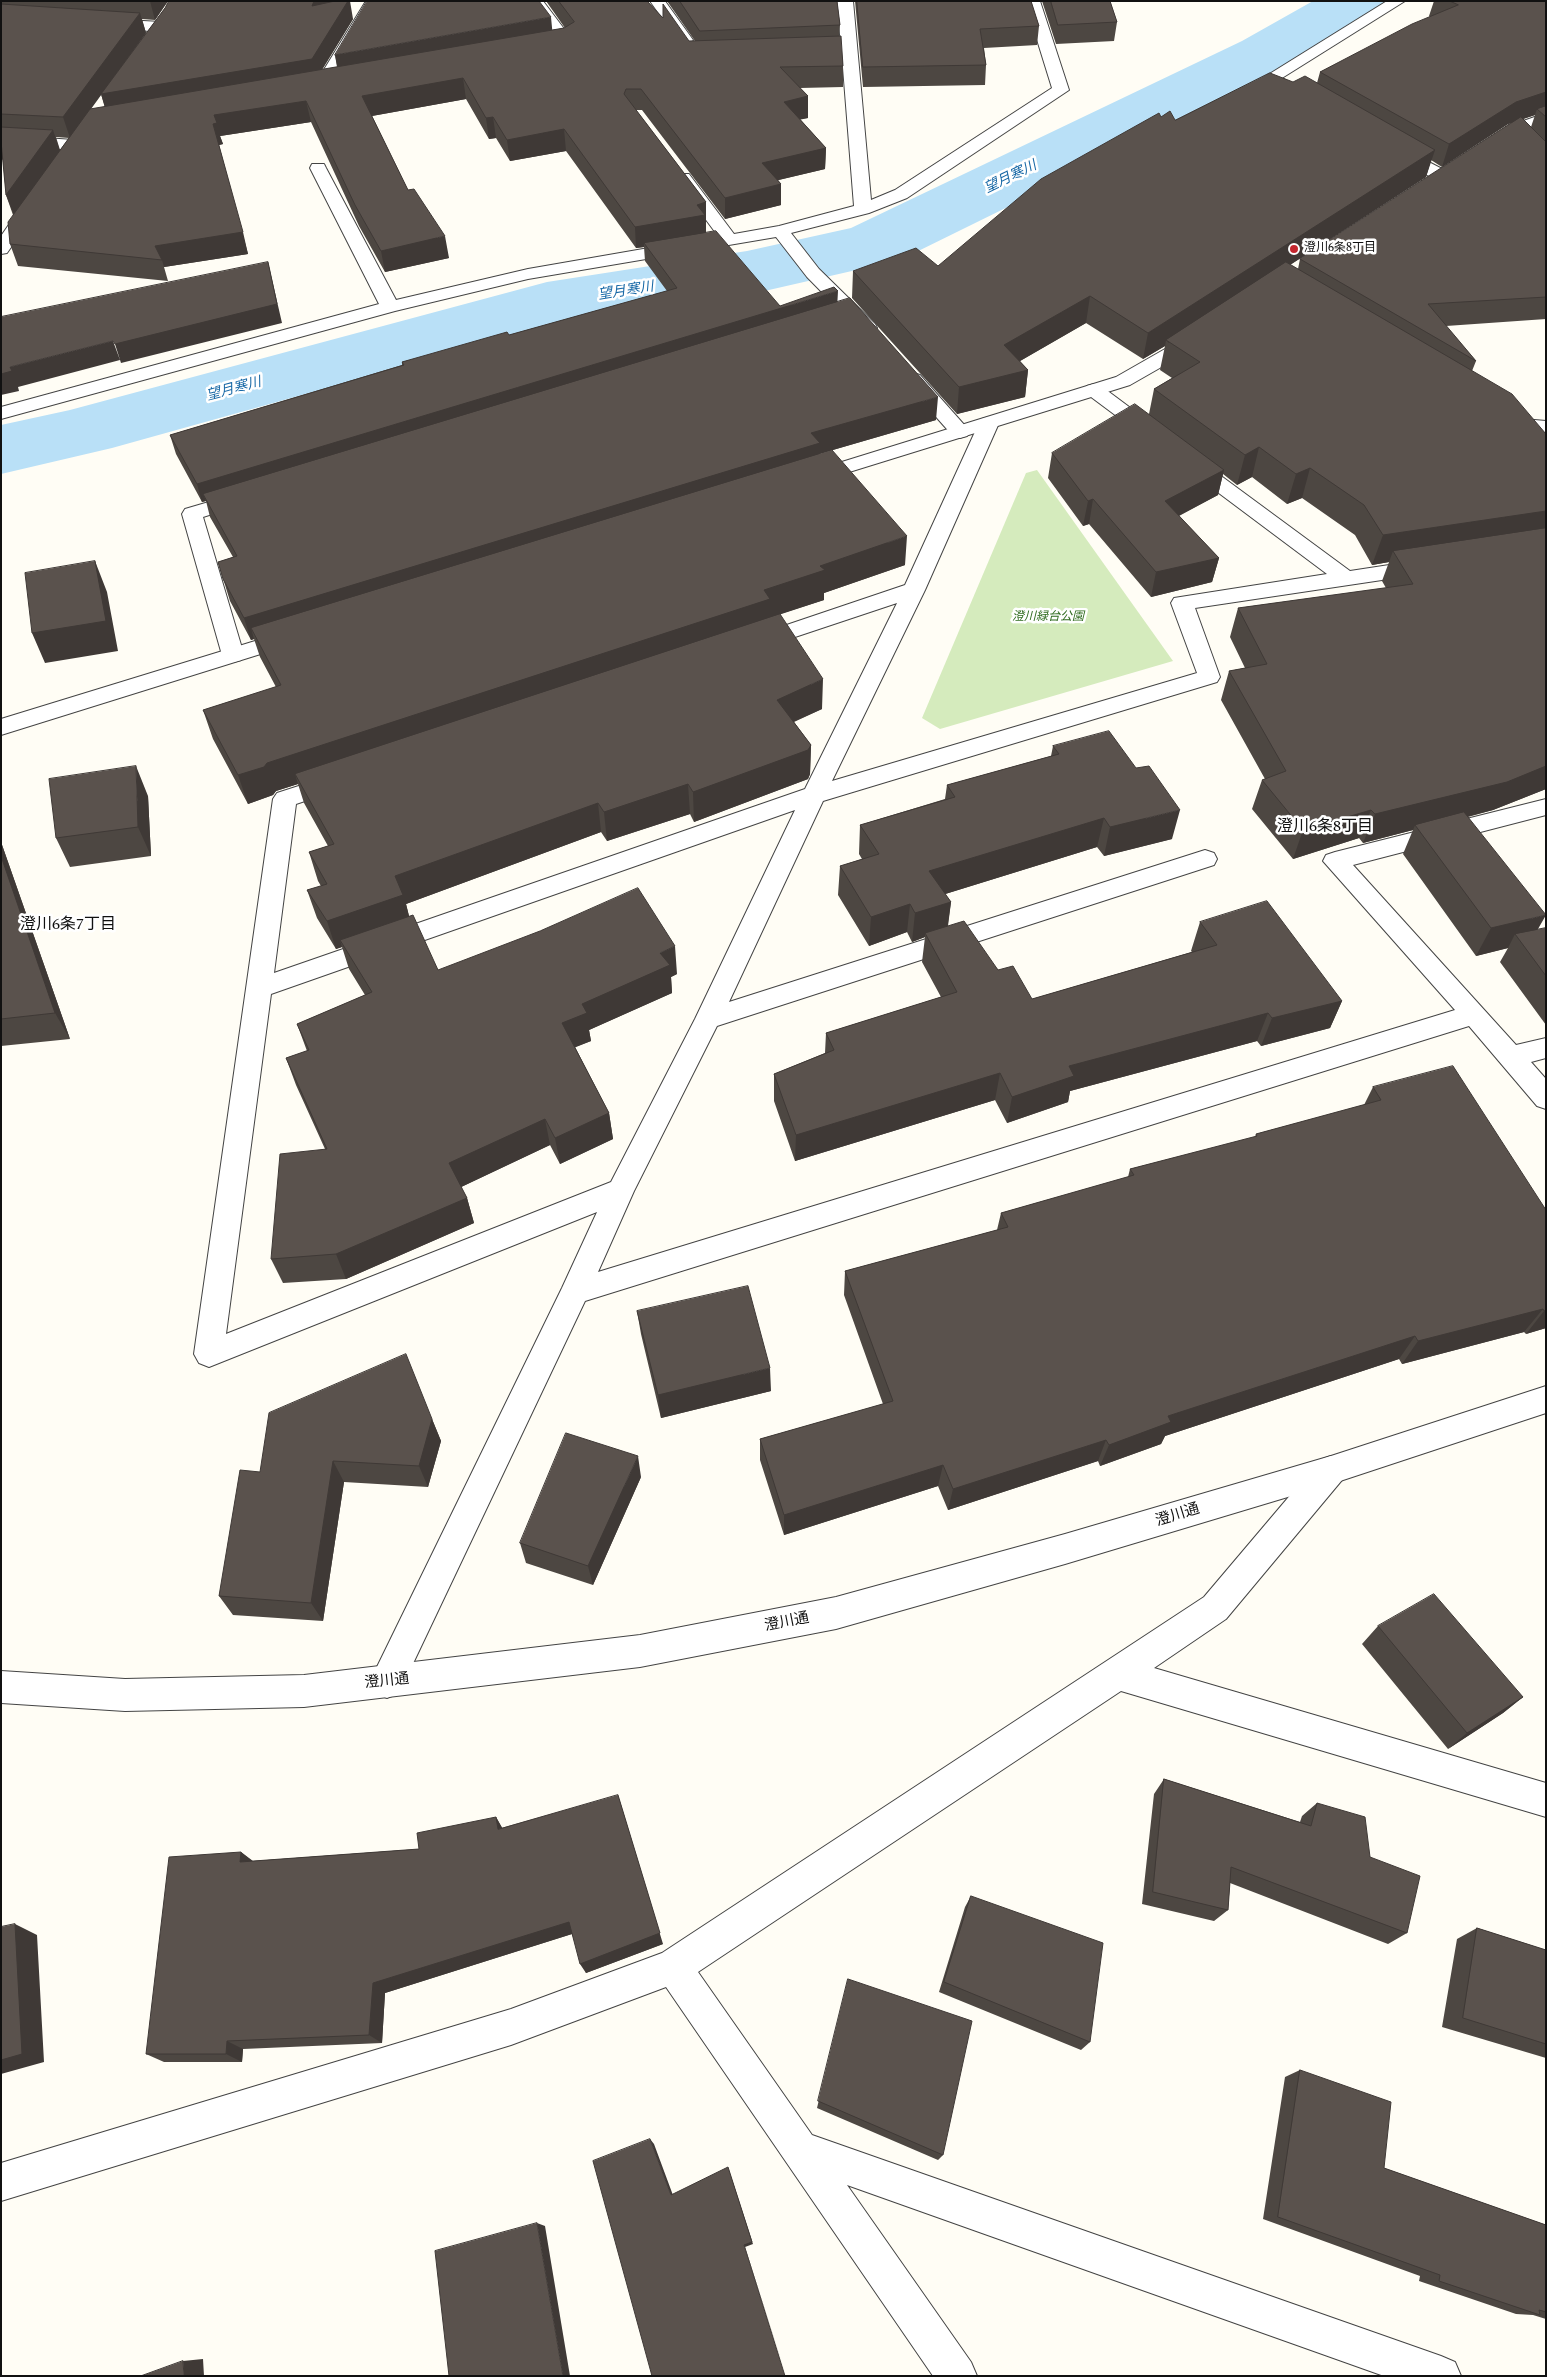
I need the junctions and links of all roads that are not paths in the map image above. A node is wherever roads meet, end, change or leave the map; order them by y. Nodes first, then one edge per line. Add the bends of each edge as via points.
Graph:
1 (374, 1) edge
2 (535, 1) edge
3 (657, 1) edge
4 (846, 1) edge
5 (1032, 1) edge
6 (1398, 1) edge
7 (92, 23) edge
8 (149, 42) edge
9 (527, 49) edge
10 (850, 50) junction
11 (792, 52) edge
12 (696, 57) edge
13 (342, 82) edge
14 (323, 85) junction
15 (294, 90) edge
16 (1314, 103) edge
17 (1546, 118) edge
18 (1, 140) edge
19 (1382, 142) edge
20 (1482, 150) edge
21 (62, 161) edge
22 (318, 168) dead end
23 (676, 168) edge
24 (1442, 177) edge
25 (40, 193) edge
26 (863, 209) junction
27 (780, 231) junction
28 (729, 239) junction
29 (1, 249) edge
30 (390, 307) junction
31 (854, 312) junction
32 (835, 318) edge
33 (1207, 328) edge
34 (879, 340) edge
35 (904, 368) edge
36 (1094, 390) junction
37 (1493, 409) edge
38 (1, 413) edge
39 (989, 423) junction
40 (1546, 426) edge
41 (960, 432) junction
42 (790, 484) edge
43 (259, 494) edge
44 (1441, 564) edge
45 (1347, 579) junction
46 (914, 590) junction
47 (309, 632) edge
48 (736, 650) edge
49 (233, 655) junction
50 (1, 727) edge
51 (360, 774) edge
52 (814, 795) junction
53 (1546, 807) edge
54 (1205, 860) dead end
55 (261, 987) junction
56 (1474, 1014) junction
57 (708, 1019) junction
58 (1546, 1048) edge
59 (1512, 1056) junction
60 (1546, 1098) edge
61 (621, 1190) junction
62 (575, 1292) junction
63 (1546, 1399) edge
64 (1331, 1470) junction
65 (1118, 1674) junction
66 (387, 1682) junction
67 (1, 1687) edge
68 (1546, 1800) edge
69 (672, 1967) junction
70 (799, 2149) junction
71 (1, 2182) edge
72 (957, 2376) edge
73 (1440, 2376) edge

1 - 14 street
2 - 9 street via 566,42
3 - 12 street
4 - 10 street
5 - 26 street via 1061,90 901,194
6 - 16 street via 1271,78
7 - 8 street via 165,20
10 - 11 street
10 - 26 street
13 - 14 street
14 - 15 street
17 - 20 street via 1521,136
18 - 21 street via 78,138
19 - 24 street
22 - 30 street
23 - 28 street
25 - 29 street
26 - 27 street
27 - 28 street
27 - 31 street via 813,272
28 - 30 street via 528,274
30 - 38 street
31 - 32 street
31 - 34 street
33 - 36 street via 1123,381
35 - 41 street
36 - 39 street
36 - 45 street
37 - 40 street via 1518,424
39 - 41 street
39 - 46 street
41 - 42 street
43 - 49 street via 192,514
44 - 45 street
45 - 52 street via 1182,603 1209,677
46 - 48 street
46 - 52 street
47 - 49 street
49 - 50 street
51 - 55 street via 285,799
52 - 55 street
52 - 57 street
53 - 56 street via 1335,862
54 - 57 street
55 - 61 street via 209,1354
56 - 59 street
56 - 62 street
57 - 61 street
58 - 59 street
59 - 60 street
61 - 62 street
62 - 66 street
63 - 64 street, 澄川通
64 - 65 street via 1215,1608
64 - 66 street, 澄川通 via 836,1614 640,1651
65 - 68 street
65 - 69 street
66 - 67 street, 澄川通 via 304,1691 125,1695
69 - 70 street
69 - 71 street via 511,2027
70 - 72 street
70 - 73 street

